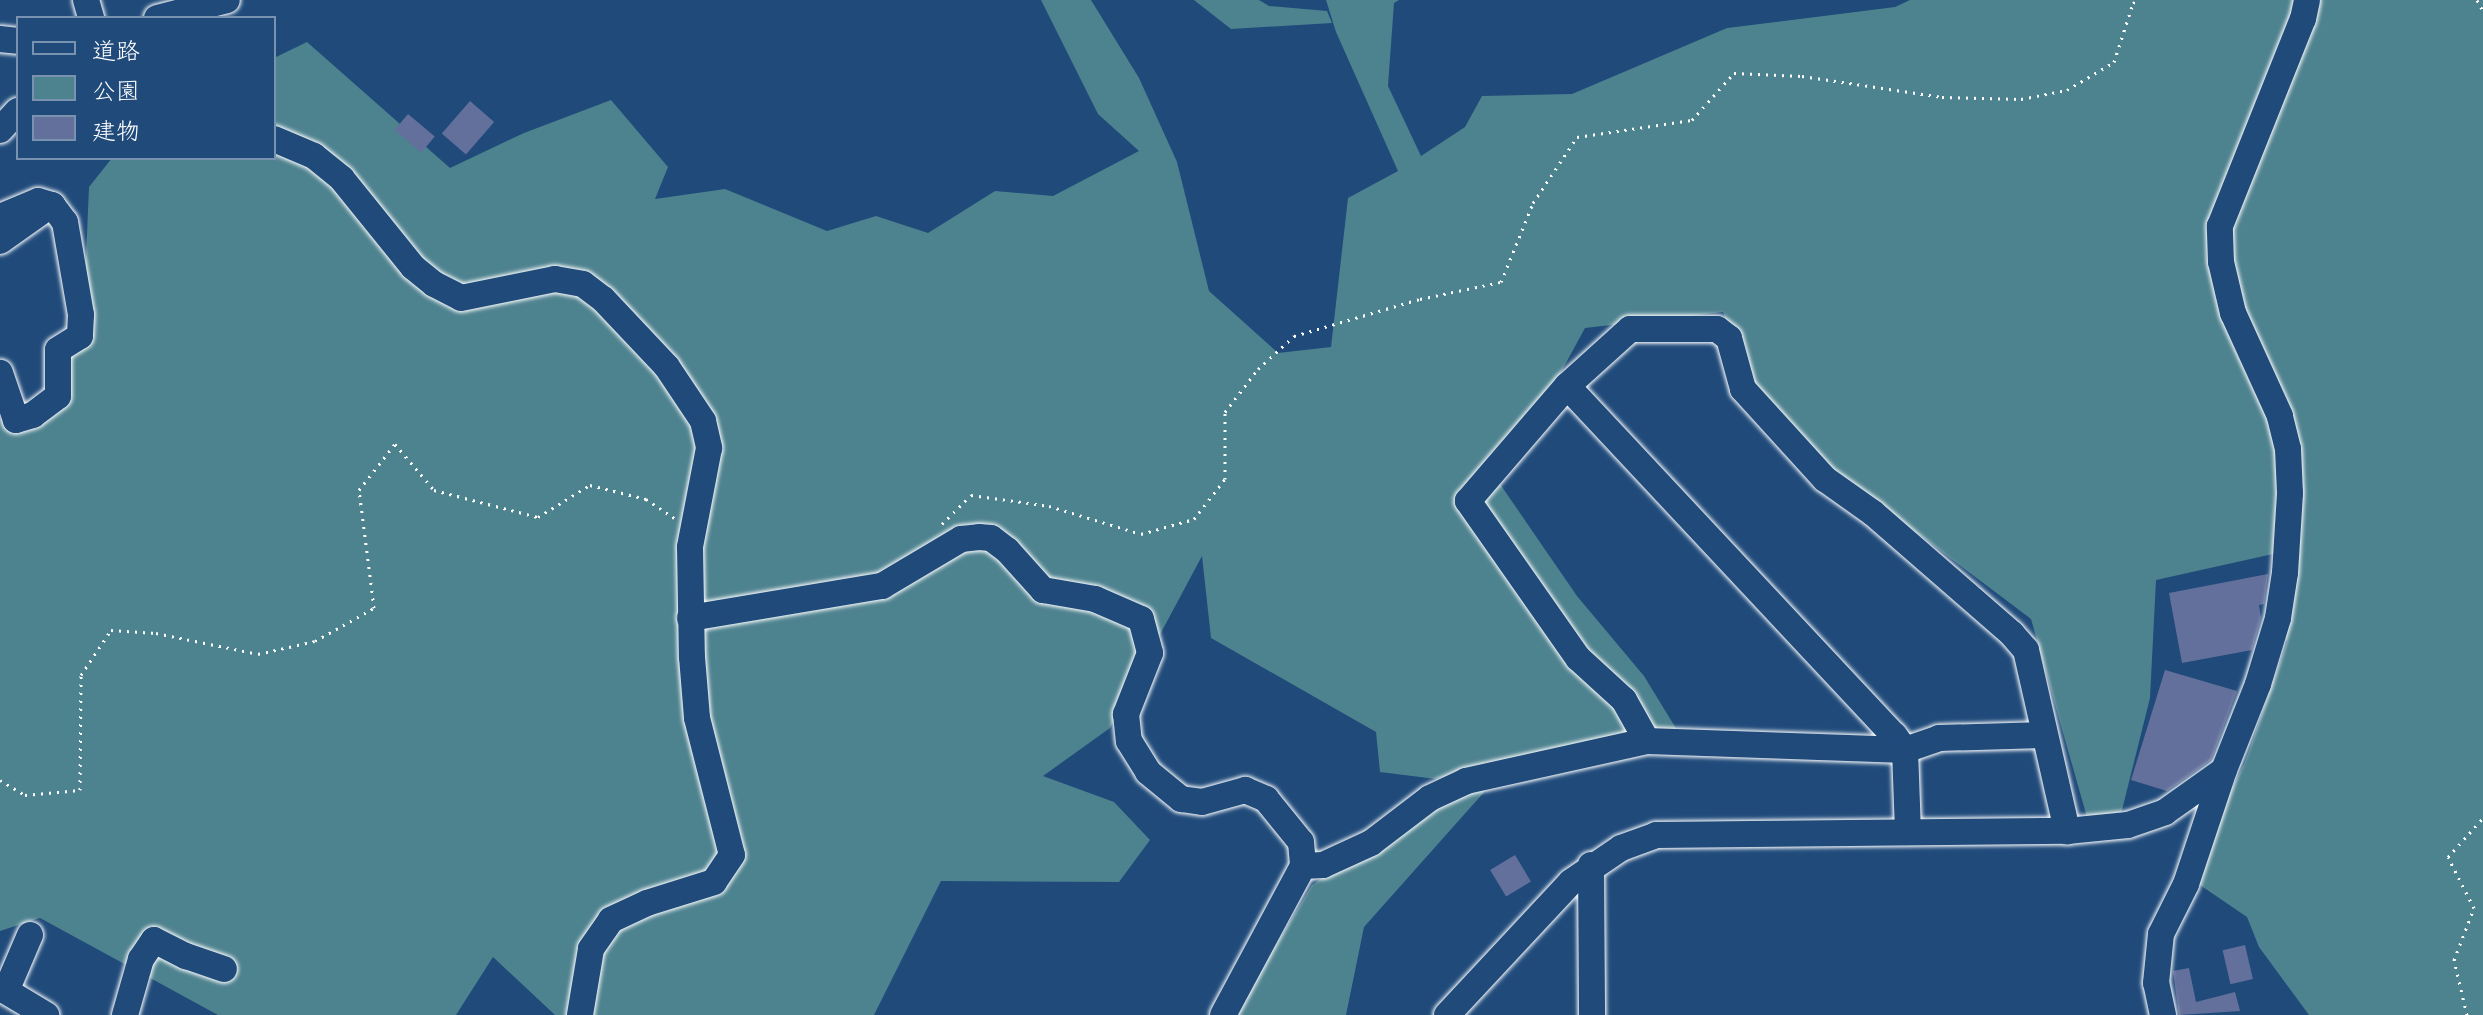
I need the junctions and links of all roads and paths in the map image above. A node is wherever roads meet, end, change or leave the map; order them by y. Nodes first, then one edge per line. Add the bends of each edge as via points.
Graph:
1 (227, 0) edge
2 (2138, 0) edge
3 (2325, 0) edge
4 (2477, 0) edge
5 (2305, 10) edge
6 (2483, 11) edge
7 (165, 16) edge
8 (16, 113) edge
9 (0, 130) edge
10 (276, 140) edge
11 (52, 205) junction
12 (0, 217) edge
13 (0, 241) edge
14 (0, 373) edge
15 (1567, 386) junction
16 (942, 524) dead end
17 (693, 532) junction
18 (690, 618) junction
19 (2044, 735) junction
20 (1647, 741) junction
21 (1905, 750) junction
22 (2224, 770) junction
23 (0, 780) edge
24 (2483, 818) edge
25 (2067, 831) junction
26 (1908, 832) junction
27 (1591, 865) junction
28 (1303, 866) junction
29 (30, 935) dead end
30 (224, 969) dead end
31 (46, 1015) edge
32 (125, 1015) edge
33 (580, 1015) edge
34 (1223, 1015) edge
35 (1447, 1015) edge
36 (1592, 1015) edge
37 (2163, 1015) edge
38 (2467, 1015) edge

1 - 7 street
2 - 16 path via 2114,62 2067,90 2021,99 1942,97 1802,76 1734,73 1692,120 1577,137 1533,203 1501,282 1294,336 1258,369 1225,412 1225,479 1194,519 1141,534 1049,506 971,495
3 - 5 street
4 - 6 path
5 - 22 street via 2220,226 2221,262 2233,313 2280,416 2290,493 2278,618
8 - 9 street
10 - 17 street via 314,156 342,179 413,267 461,298 555,279 583,284 603,299 667,367 703,421 709,448
11 - 12 street via 38,201
11 - 13 street
11 - 14 street via 65,222 80,336 58,350 58,396 33,415 16,420
15 - 19 street via 1630,329 1717,329 1729,338 1743,389 1825,479 1873,513 2026,650
15 - 20 street via 1468,501 1578,658 1624,700
15 - 21 street
17 - 18 street
17 - 23 path via 646,499 590,485 538,517 434,490 395,444 359,490 374,608 315,641 258,654 156,633 111,630 81,675 80,790 25,795
18 - 28 street via 882,586 961,539 991,538 1043,590 1095,599 1141,619 1150,653 1126,714 1129,741 1148,772 1181,799 1202,802 1245,790 1266,799 1301,842
18 - 33 street via 697,718 732,855 714,882 611,920 591,949
19 - 21 street via 1939,738
19 - 25 street
20 - 21 street
20 - 28 street via 1466,781 1430,798 1371,843 1323,865
21 - 26 street
22 - 25 street via 2165,812 2128,825
22 - 37 street via 2186,884 2161,934 2156,983
24 - 38 path via 2448,857 2474,908 2454,960
25 - 26 street
26 - 27 street via 1656,835
27 - 35 street
27 - 36 street
28 - 34 street
29 - 31 street via 6,991
30 - 32 street via 154,940 141,959

